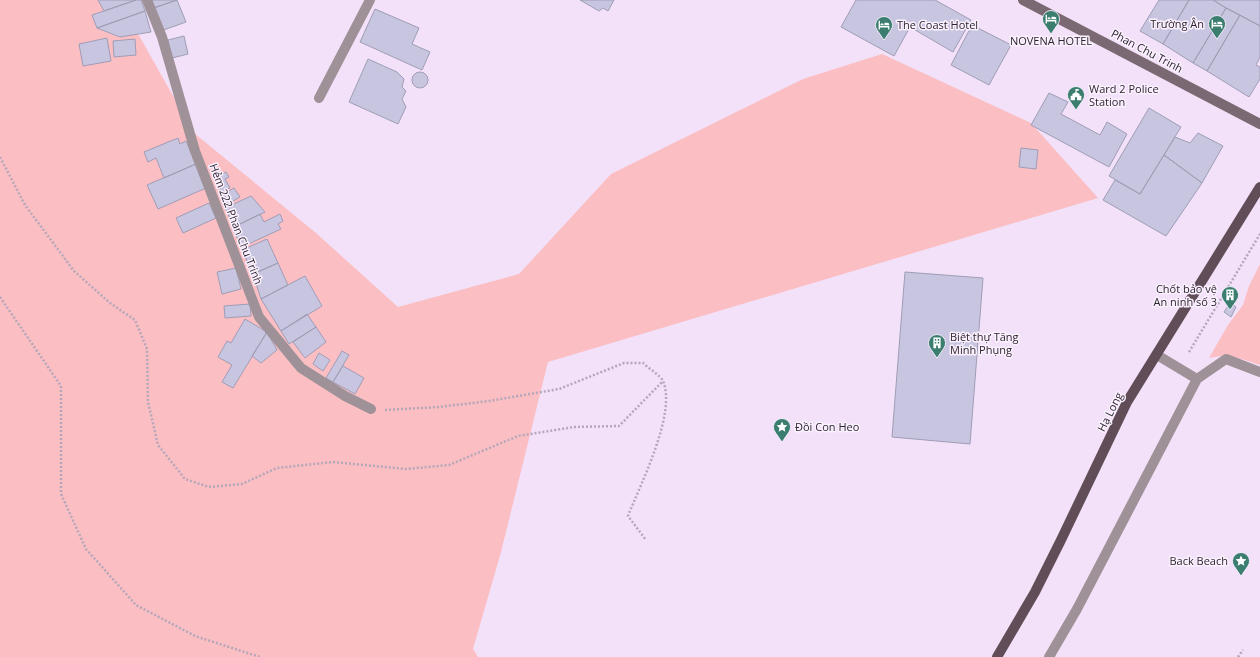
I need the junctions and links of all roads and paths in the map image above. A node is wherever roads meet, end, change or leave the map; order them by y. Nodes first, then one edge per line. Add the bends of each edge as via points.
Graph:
1 (147, 0) edge
2 (370, 0) edge
3 (1023, 0) edge
4 (319, 98) dead end
5 (1260, 124) edge
6 (0, 157) edge
7 (1260, 187) edge
8 (1260, 234) edge
9 (0, 297) edge
10 (1189, 352) dead end
11 (1157, 355) junction
12 (1260, 372) edge
13 (1197, 379) junction
14 (663, 381) junction
15 (371, 409) joint
16 (646, 540) dead end
17 (1243, 650) dead end
18 (260, 657) edge
19 (997, 657) edge
20 (1050, 657) edge
21 (1238, 657) edge

1 - 15 street, Hẻm 222 Phan Chu Trinh via 162,37 195,151 259,317 301,368
2 - 4 street
3 - 5 main road, Phan Chu Trinh
6 - 14 path via 25,205 74,271 110,303 135,320 147,349 148,402 158,445 185,478 209,487 242,484 277,468 333,462 406,469 449,465 518,436 574,427 619,426
7 - 11 main road, Hạ Long
8 - 10 path
9 - 18 path via 61,386 61,494 86,549 136,605 195,636
11 - 13 street
11 - 19 main road, Hạ Long via 1127,402 1058,546
12 - 13 street via 1226,359
13 - 20 street
14 - 15 path via 643,363 624,363 560,389 439,407
14 - 16 path via 667,404 658,441 628,516
17 - 21 path

